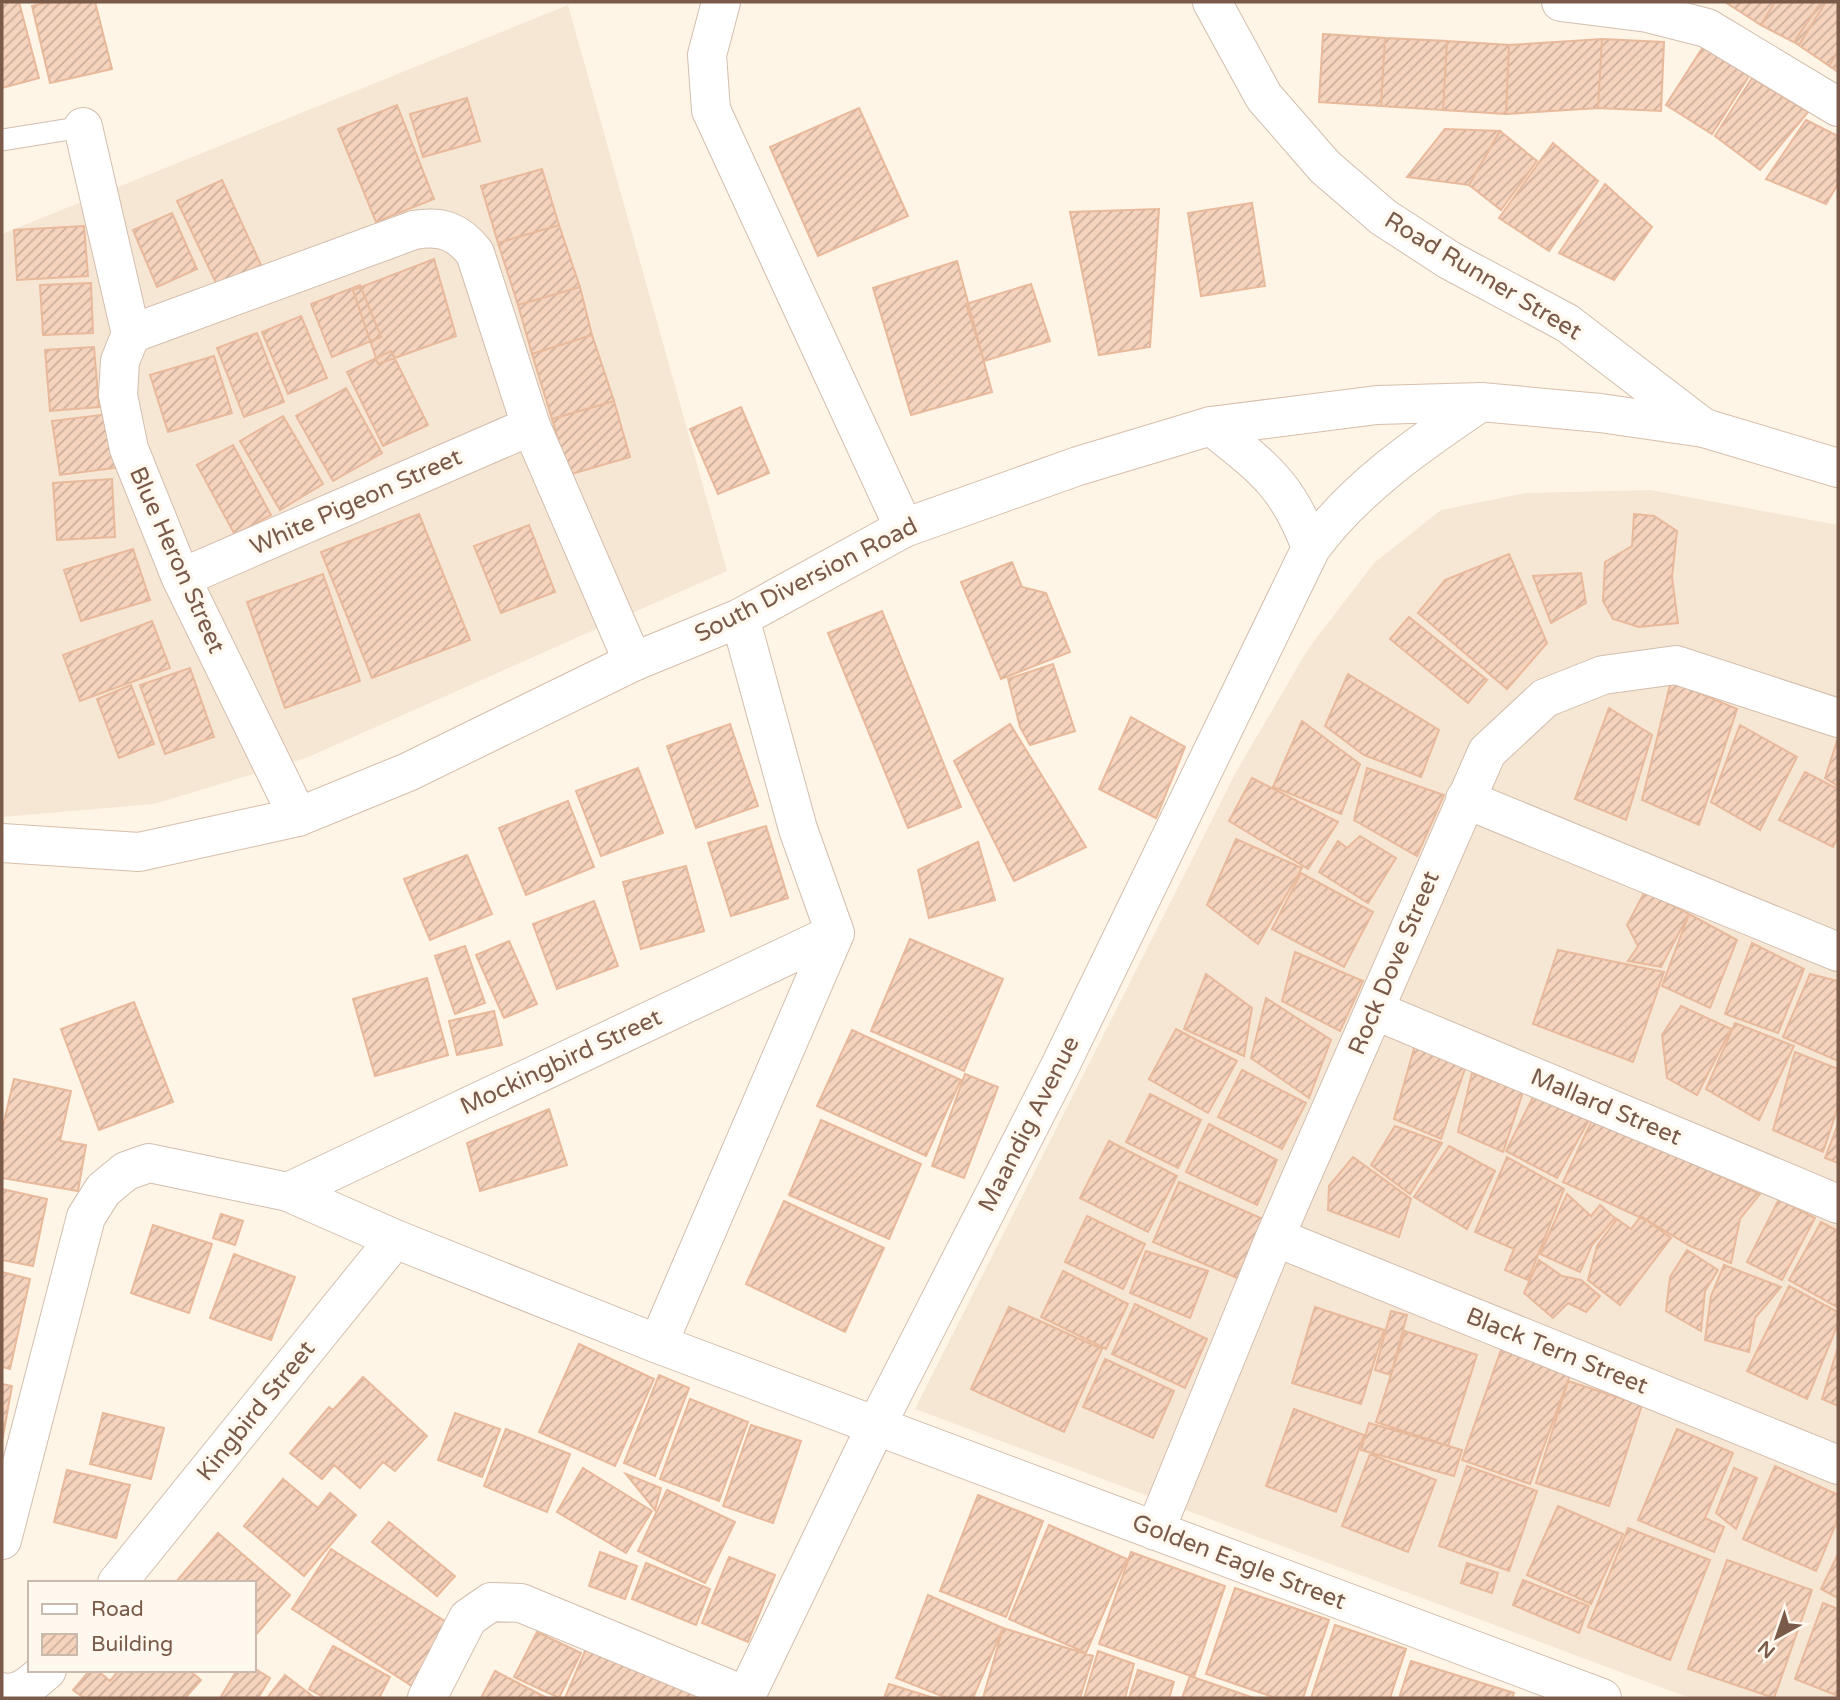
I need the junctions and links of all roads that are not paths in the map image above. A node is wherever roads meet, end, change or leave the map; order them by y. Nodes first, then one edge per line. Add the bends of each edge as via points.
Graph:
1 (720, 2) edge
2 (1212, 2) edge
3 (1561, 2) edge
4 (1838, 107) edge
5 (83, 127) joint
6 (2, 140) edge
7 (131, 334) junction
8 (1481, 402) junction
9 (531, 426) junction
10 (1211, 426) junction
11 (1704, 428) junction
12 (1838, 468) edge
13 (904, 528) junction
14 (1311, 548) junction
15 (181, 578) junction
16 (740, 618) junction
17 (633, 662) junction
18 (1838, 718) edge
19 (1465, 799) junction
20 (298, 817) junction
21 (2, 844) edge
22 (835, 933) junction
23 (1838, 952) edge
24 (1374, 1010) junction
25 (288, 1192) junction
26 (1838, 1204) edge
27 (1275, 1237) junction
28 (395, 1239) junction
29 (658, 1344) junction
30 (876, 1426) junction
31 (1838, 1465) edge
32 (1155, 1531) junction
33 (2, 1540) edge
34 (119, 1581) edge
35 (45, 1672) edge
36 (2, 1692) edge
37 (746, 1697) edge
38 (426, 1698) edge
39 (1602, 1698) edge

1 - 13 street via 707,55 711,110
2 - 11 street, Road Runner Street via 1264,97 1325,167 1383,217 1449,260 1567,323
3 - 4 street via 1648,13 1707,28
5 - 6 lane
5 - 7 street
7 - 9 street via 414,230 450,230 475,253
7 - 15 street, Blue Heron Street via 120,361 118,396 129,449
8 - 10 street, South Diversion Road via 1377,405
8 - 11 street, South Diversion Road
8 - 14 street, Maandig Avenue via 1418,445 1353,499
9 - 15 street, White Pigeon Street
9 - 17 street
10 - 13 street, South Diversion Road via 1078,466
10 - 14 street via 1285,491
11 - 12 street, South Diversion Road
13 - 16 street, South Diversion Road
14 - 30 street, Maandig Avenue via 1060,1066
15 - 20 street, Blue Heron Street
16 - 17 street, South Diversion Road
16 - 22 street via 798,829
17 - 20 street, South Diversion Road via 408,772
18 - 19 street, Rock Dove Street via 1676,665 1603,675 1545,698 1487,752
19 - 23 street
19 - 24 street, Rock Dove Street
20 - 21 street, South Diversion Road via 139,852
22 - 25 street, Mockingbird Street
22 - 29 street
24 - 26 street, Mallard Street
24 - 27 street, Rock Dove Street
25 - 28 street, Golden Eagle Street
25 - 33 street, Golden Eagle Street via 149,1163 126,1171 103,1190 86,1217
27 - 31 street, Black Tern Street
27 - 32 street, Rock Dove Street
28 - 29 street, Golden Eagle Street
28 - 34 street, Kingbird Street
29 - 30 street, Golden Eagle Street
30 - 32 street, Golden Eagle Street
30 - 37 street, Maandig Avenue
32 - 39 street, Golden Eagle Street
35 - 36 street via 24,1689
37 - 38 street via 521,1603 491,1602 468,1618

